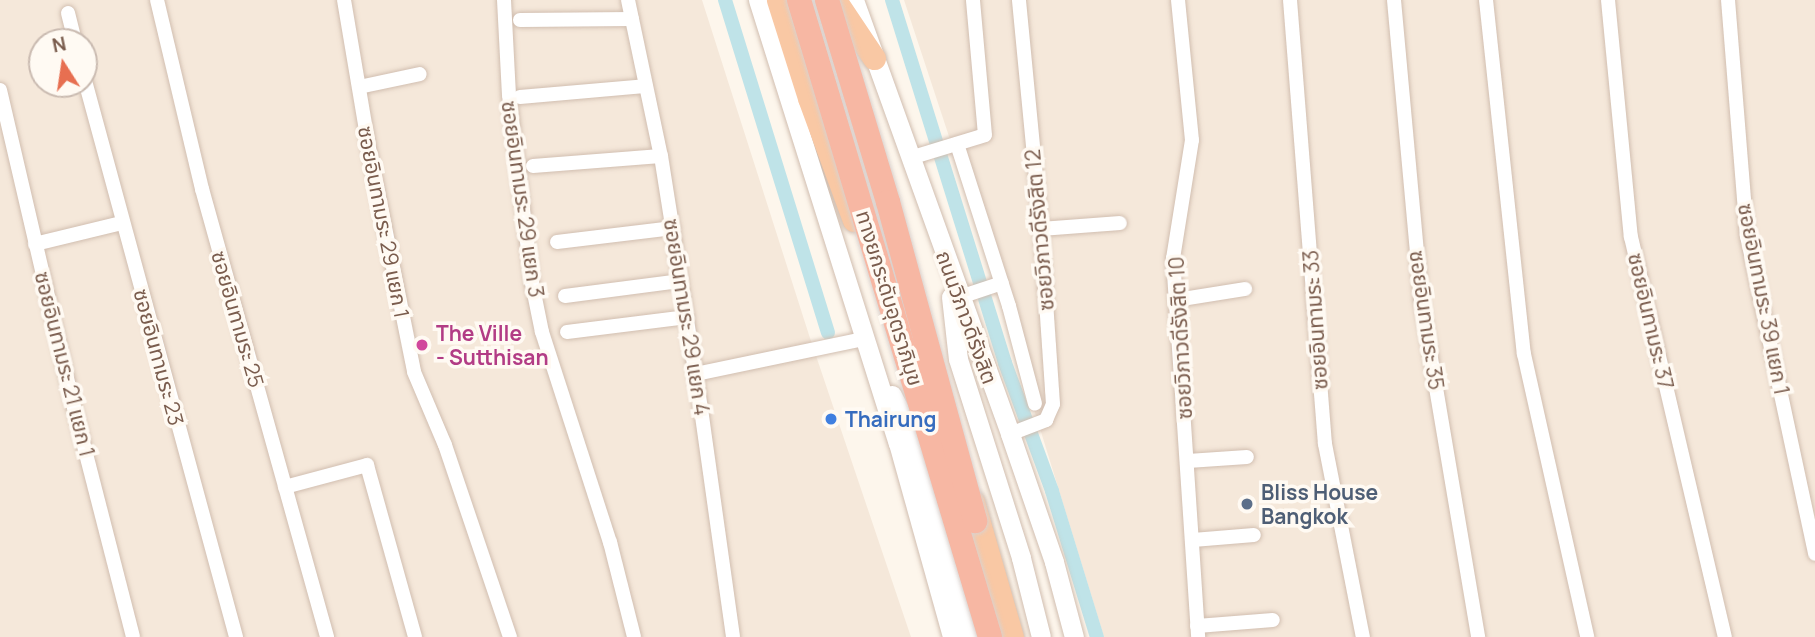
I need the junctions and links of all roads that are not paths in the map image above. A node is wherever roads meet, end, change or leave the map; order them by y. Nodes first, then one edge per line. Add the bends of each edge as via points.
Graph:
1 (157, 0) edge
2 (344, 0) edge
3 (505, 0) edge
4 (628, 0) edge
5 (758, 0) edge
6 (778, 0) edge
7 (800, 0) edge
8 (825, 0) edge
9 (835, 0) edge
10 (854, 0) edge
11 (973, 0) edge
12 (1019, 0) edge
13 (1178, 0) edge
14 (1290, 0) edge
15 (1394, 0) edge
16 (1486, 0) edge
17 (1608, 0) edge
18 (1728, 0) edge
19 (68, 13) dead end
20 (632, 19) junction
21 (520, 20) dead end
22 (72, 28) edge
23 (874, 58) junction
24 (420, 74) dead end
25 (645, 86) junction
26 (359, 87) junction
27 (0, 90) edge
28 (520, 97) dead end
29 (89, 98) edge
30 (953, 145) junction
31 (919, 155) junction
32 (661, 156) junction
33 (533, 166) dead end
34 (122, 223) junction
35 (1120, 223) dead end
36 (673, 228) junction
37 (1041, 229) junction
38 (557, 242) dead end
39 (35, 244) junction
40 (948, 266) junction
41 (681, 281) junction
42 (1002, 284) junction
43 (1245, 289) dead end
44 (966, 295) junction
45 (565, 296) dead end
46 (1176, 300) junction
47 (687, 317) junction
48 (567, 332) dead end
49 (867, 345) junction
50 (696, 374) junction
51 (1035, 404) dead end
52 (1015, 433) junction
53 (1247, 457) dead end
54 (952, 460) junction
55 (1188, 461) junction
56 (285, 487) junction
57 (1254, 535) dead end
58 (1193, 540) junction
59 (1815, 554) edge
60 (1273, 620) dead end
61 (1197, 631) edge
62 (133, 637) edge
63 (236, 637) edge
64 (327, 637) edge
65 (415, 637) edge
66 (510, 637) edge
67 (634, 637) edge
68 (733, 637) edge
69 (952, 637) edge
70 (970, 637) edge
71 (990, 637) edge
72 (995, 637) edge
73 (1010, 637) edge
74 (1041, 637) edge
75 (1074, 637) edge
76 (1363, 637) edge
77 (1478, 637) edge
78 (1587, 637) edge
79 (1726, 637) edge

1 - 56 street, ซอยอินทามระ 25 via 202,189
2 - 26 street, ซอยอินทามระ 29 แยก 1
3 - 67 street, ซอยอินทามระ 29 แยก 3 via 509,95 540,320 610,542
4 - 20 street, ซอยอินทามระ 29 แยก 4
5 - 49 main road
6 - 54 highway, ถนนวิภาวดีรังสิต via 809,98
7 - 71 highway, ทางยกระดับอุตราภิมุข, bridge
8 - 54 highway, ถนนวิภาวดีรังสิต via 915,292
8 - 73 highway, ทางยกระดับอุตราภิมุข, bridge via 888,202
9 - 23 highway
10 - 23 main road, ถนนวิภาวดีรังสิต
11 - 30 street via 985,135
12 - 37 street, ซอยวิภาวดีรังสิต 12
13 - 46 street, ซอยวิภาวดีรังสิต 10 via 1192,140 1175,238
14 - 76 street, ซอยอินทามระ 33 via 1325,444
15 - 77 street, ซอยอินทามระ 35 via 1421,299
16 - 78 street via 1524,354
17 - 79 street, ซอยอินทามระ 37 via 1631,237
18 - 59 street, ซอยอินทามระ 39 แยก 1 via 1747,236
19 - 22 street
20 - 21 street
20 - 25 street, ซอยอินทามระ 29 แยก 4
23 - 31 main road, ถนนวิภาวดีรังสิต
24 - 26 street
25 - 28 street
25 - 32 street, ซอยอินทามระ 29 แยก 4
26 - 66 street, ซอยอินทามระ 29 แยก 1 via 414,372 445,445
27 - 39 street, ซอยอินทามระ 21 แยก 1
29 - 34 street, ซอยอินทามระ 23
30 - 31 street
30 - 42 street
31 - 40 main road, ถนนวิภาวดีรังสิต
32 - 33 street
32 - 36 street, ซอยอินทามระ 29 แยก 4
34 - 39 street
34 - 63 street, ซอยอินทามระ 23
35 - 37 street
36 - 38 street
36 - 41 street, ซอยอินทามระ 29 แยก 4
37 - 52 street, ซอยวิภาวดีรังสิต 12 via 1053,404 1046,420
39 - 62 street, ซอยอินทามระ 21 แยก 1
40 - 44 main road, ถนนวิภาวดีรังสิต
40 - 74 main road via 958,359
41 - 45 street
41 - 47 street, ซอยอินทามระ 29 แยก 4
42 - 44 street
42 - 51 street
43 - 46 street
44 - 52 main road, ถนนวิภาวดีรังสิต
46 - 55 street, ซอยวิภาวดีรังสิต 10
47 - 48 street
47 - 50 street, ซอยอินทามระ 29 แยก 4
49 - 50 street
49 - 69 main road
49 - 70 main road via 906,422
50 - 68 street, ซอยอินทามระ 29 แยก 4
52 - 75 main road, ถนนวิภาวดีรังสิต
53 - 55 street
54 - 72 highway, ถนนวิภาวดีรังสิต
54 - 73 highway, ถนนวิภาวดีรังสิต, bridge
55 - 58 street, ซอยวิภาวดีรังสิต 10
56 - 64 street, ซอยอินทามระ 25
56 - 65 street via 367,465
57 - 58 street
58 - 61 street, ซอยวิภาวดีรังสิต 10
60 - 61 street

